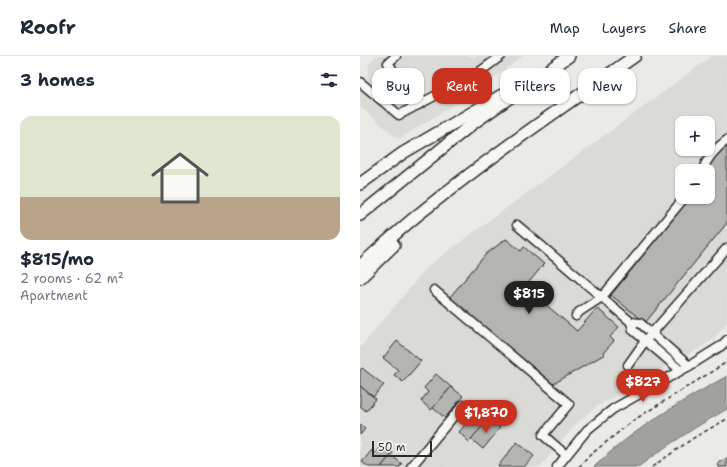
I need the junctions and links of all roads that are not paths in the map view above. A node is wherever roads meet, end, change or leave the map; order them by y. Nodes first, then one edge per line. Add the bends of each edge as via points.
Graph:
1 (396, 56) edge
2 (501, 56) edge
3 (569, 56) edge
4 (635, 56) edge
5 (552, 68) edge
6 (360, 82) edge
7 (500, 97) edge
8 (501, 104) edge
9 (418, 105) junction
10 (727, 140) edge
11 (705, 164) edge
12 (360, 184) edge
13 (451, 188) junction
14 (678, 204) edge
15 (360, 215) edge
16 (517, 225) dead end
17 (727, 248) edge
18 (360, 266) edge
19 (360, 278) edge
20 (434, 290) dead end
21 (602, 296) junction
22 (576, 316) dead end
23 (631, 322) junction
24 (652, 334) junction
25 (727, 340) edge
26 (646, 341) junction
27 (628, 365) dead end
28 (689, 366) junction
29 (680, 370) junction
30 (463, 405) dead end
31 (566, 455) junction
32 (411, 467) edge
33 (556, 467) edge

1 - 9 street via 388,63
2 - 9 street via 478,73
3 - 5 highway
4 - 13 highway
6 - 9 street via 399,115
7 - 12 highway via 403,153
8 - 15 highway via 472,124
10 - 11 street via 719,145
13 - 18 highway
13 - 19 highway
14 - 21 street
16 - 21 street
17 - 24 street
20 - 31 street via 569,404 543,435
21 - 22 street
21 - 23 street
23 - 24 street via 640,323
23 - 26 street via 633,330
24 - 26 street
24 - 28 street
25 - 28 street
26 - 27 street
26 - 29 street
28 - 29 street
29 - 31 street via 614,409 587,430
30 - 32 street
31 - 33 street

